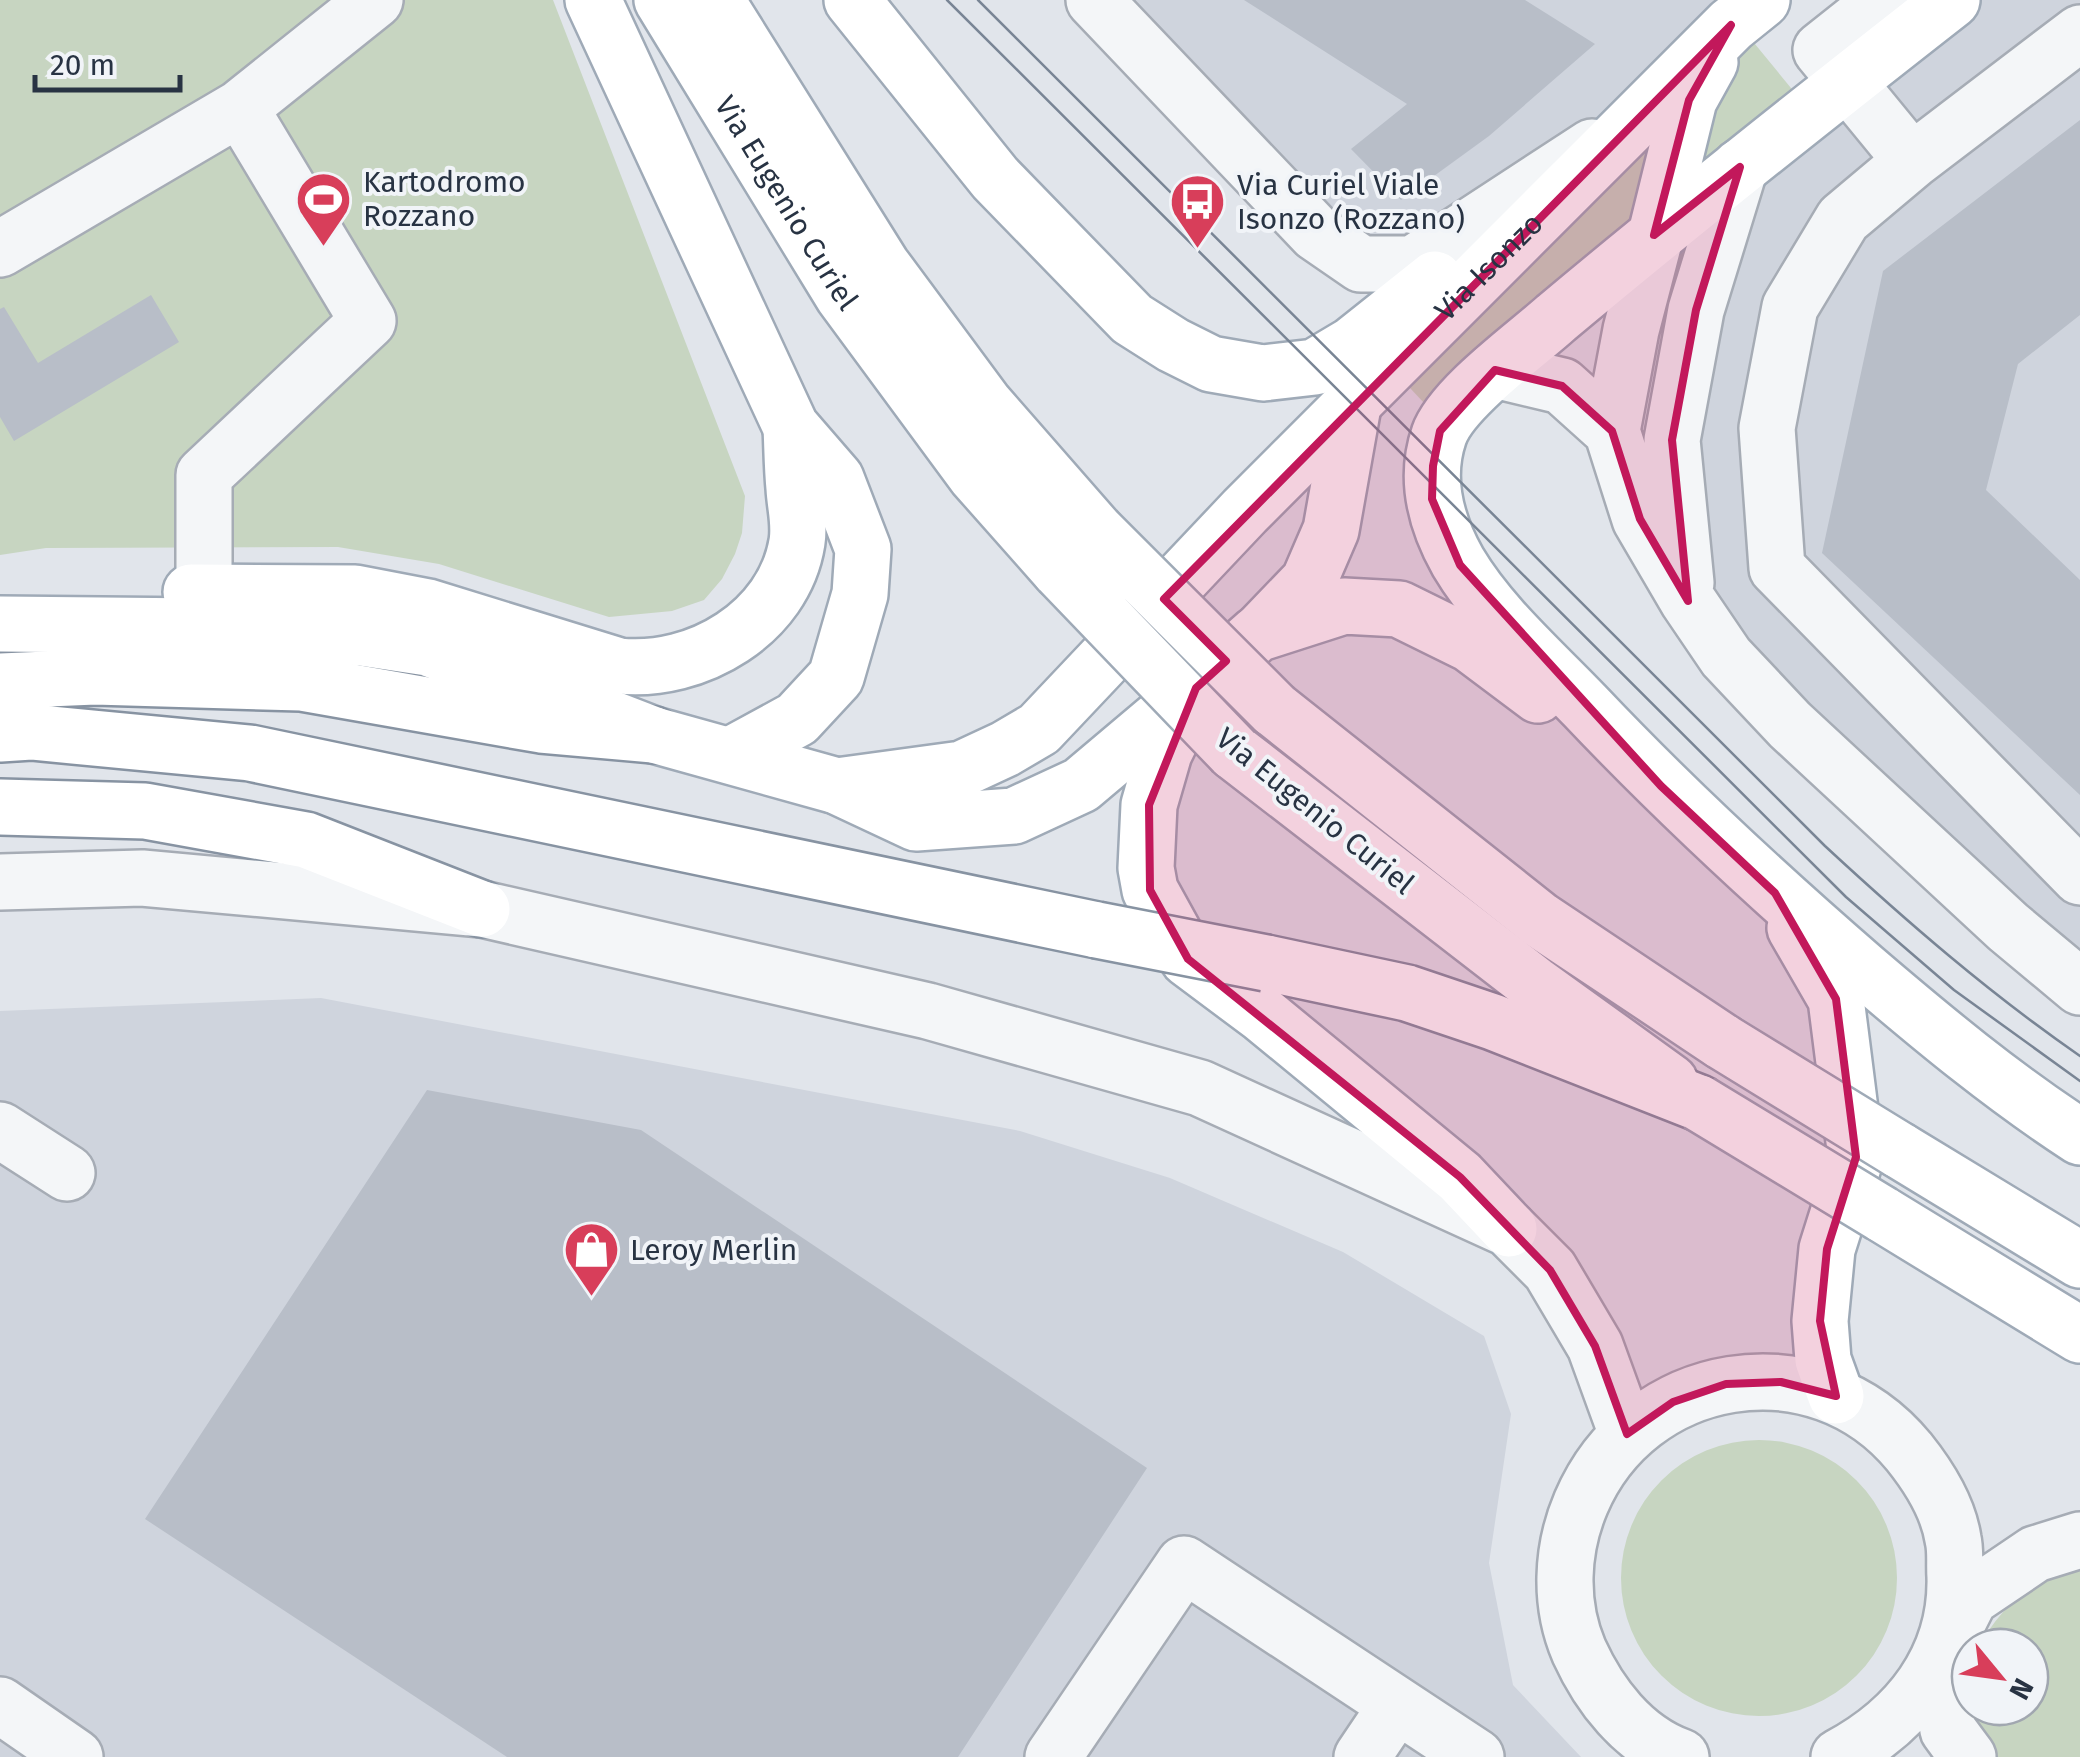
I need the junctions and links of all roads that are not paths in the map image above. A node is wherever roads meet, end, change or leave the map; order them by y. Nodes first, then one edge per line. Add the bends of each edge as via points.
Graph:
1 (376, 0) edge
2 (593, 0) edge
3 (662, 0) edge
4 (716, 0) edge
5 (852, 0) edge
6 (1094, 0) edge
7 (1884, 0) edge
8 (1952, 0) edge
9 (1746, 12) edge
10 (2080, 32) edge
11 (1846, 82) junction
12 (240, 108) junction
13 (1644, 113) junction
14 (1912, 161) junction
15 (1740, 167) junction
16 (1656, 234) junction
17 (0, 249) edge
18 (1495, 370) junction
19 (1353, 406) junction
20 (791, 427) junction
21 (1612, 432) junction
22 (1688, 601) junction
23 (204, 608) junction
24 (0, 622) edge
25 (1258, 634) junction
26 (0, 681) edge
27 (1196, 688) junction
28 (0, 734) edge
29 (654, 734) junction
30 (731, 756) junction
31 (837, 786) junction
32 (1661, 786) junction
33 (0, 806) edge
34 (2080, 877) edge
35 (0, 882) edge
36 (1775, 894) junction
37 (482, 909) junction
38 (2080, 986) edge
39 (1698, 1103) junction
40 (0, 1130) edge
41 (2080, 1137) edge
42 (67, 1173) dead end
43 (1509, 1229) junction
44 (2080, 1260) edge
45 (2080, 1335) edge
46 (1836, 1396) junction
47 (1626, 1434) junction
48 (2080, 1540) edge
49 (1937, 1663) junction
50 (0, 1704) edge
51 (1397, 1705) junction
52 (74, 1757) edge
53 (1053, 1757) edge
54 (1362, 1757) edge
55 (1476, 1757) edge
56 (1681, 1757) edge
57 (1839, 1757) edge
58 (1968, 1757) edge

1 - 12 street
2 - 20 main road
3 - 39 main road, Via Eugenio Curiel, bridge via 843,296 976,475 1060,571 1234,752
4 - 44 main road, Via Eugenio Curiel, bridge via 882,265 985,404 1096,531 1274,709 1540,920 1723,1042
5 - 13 main road via 995,178 1132,319 1211,364 1263,373 1315,367 1352,345
6 - 13 street via 1316,233 1361,264 1412,264
7 - 11 street via 1820,50
8 - 11 main road
9 - 13 main road, Via Isonzo
9 - 16 main road, Via Isonzo via 1688,100
10 - 14 street
11 - 14 street
11 - 15 main road
12 - 17 street
12 - 23 street via 368,320 204,475
13 - 19 main road, Via Isonzo
14 - 34 street via 1843,219 1790,307 1767,428 1777,568
15 - 16 main road
15 - 22 street via 1696,310 1672,440
16 - 18 main road
16 - 21 street
18 - 21 street via 1562,386
18 - 32 main road via 1440,431 1432,498 1460,564 1503,620
19 - 25 main road via 1330,530 1309,582
19 - 31 main road, Via Isonzo via 1039,728 962,769
20 - 23 main road via 798,521 792,560 754,620 732,640 696,656 619,666 428,607 355,593
20 - 30 main road via 836,479 863,550 860,594 836,678 797,719
21 - 22 street via 1640,519
22 - 38 street via 1726,657 1790,725
23 - 24 main road via 90,603
23 - 29 main road via 428,648
25 - 27 main road
25 - 32 main road via 1344,606 1399,609 1470,644
26 - 29 main road via 94,676 301,683 541,725
27 - 31 main road via 1081,785 1014,816 916,824
27 - 43 main road via 1164,752 1149,805 1146,868 1150,890 1188,959 1460,1176
28 - 39 main road, bridge via 250,753 1407,992
29 - 30 main road
30 - 31 main road
32 - 36 main road
33 - 37 main road via 145,811 306,840
35 - 37 street via 142,878
36 - 41 main road via 1978,1066
36 - 46 main road via 1836,1000 1844,1045 1856,1157 1827,1249 1820,1320 1823,1360
37 - 43 street via 928,1011 1200,1088
39 - 45 main road, Via Eugenio Curiel, bridge
40 - 42 street
43 - 47 street via 1550,1270 1586,1331
46 - 47 street via 1782,1382 1726,1384 1672,1402
46 - 49 street via 1890,1429 1931,1478 1953,1538 1956,1602
47 - 56 street via 1592,1475 1571,1525 1564,1578 1571,1631 1592,1680 1626,1722
48 - 49 street via 2035,1554 1970,1598
49 - 57 street via 1910,1706 1872,1740
49 - 58 street via 1948,1730
50 - 52 street
51 - 53 street via 1184,1564
51 - 54 street
51 - 55 street

